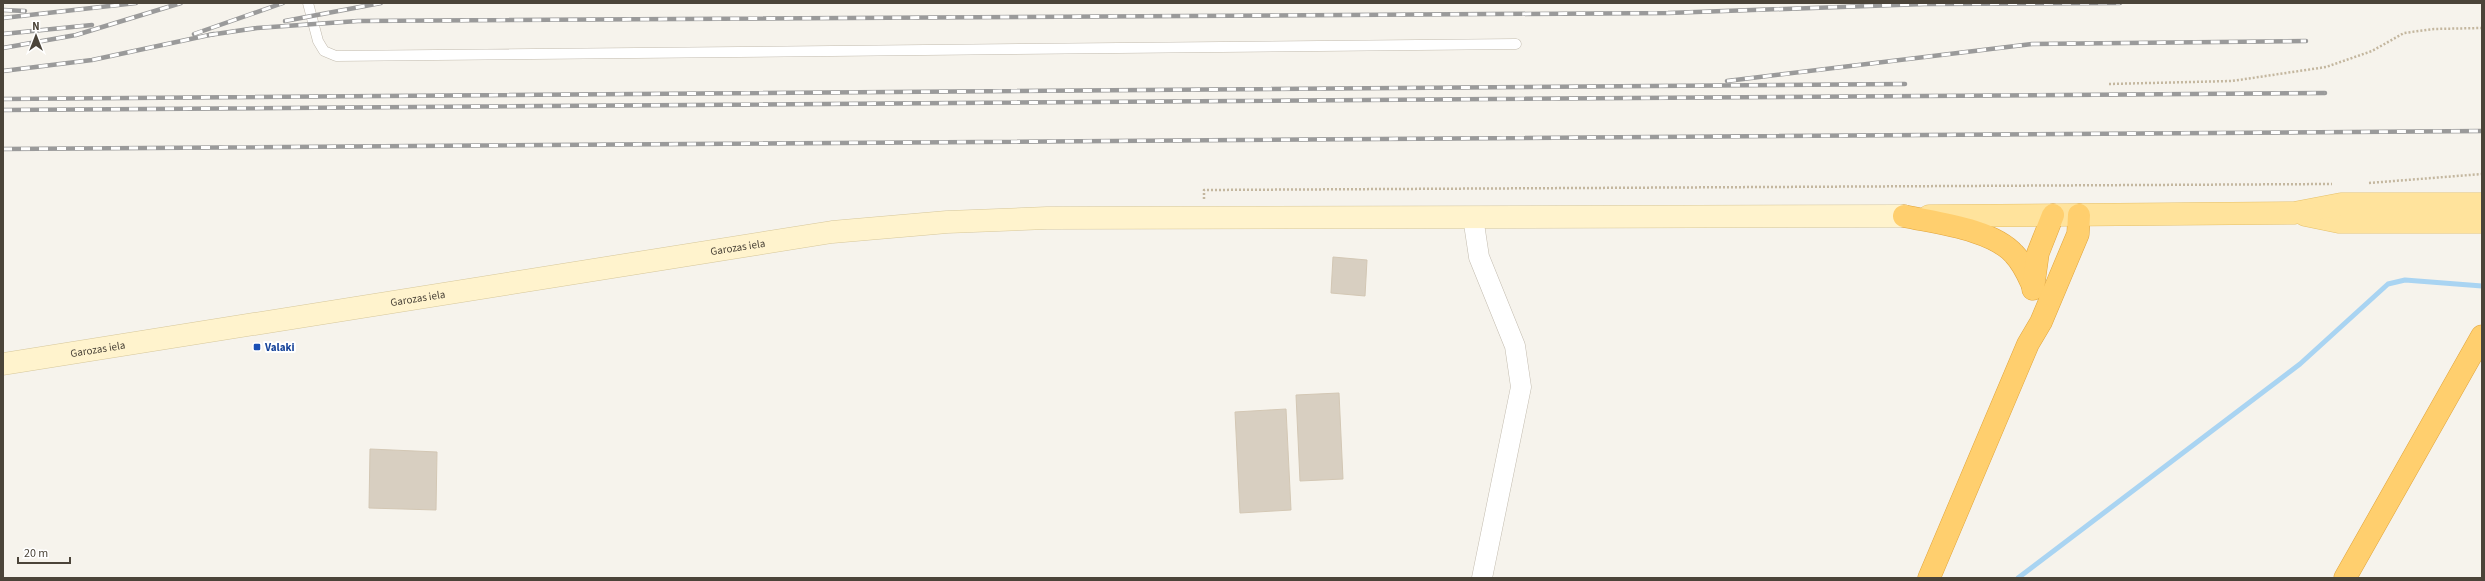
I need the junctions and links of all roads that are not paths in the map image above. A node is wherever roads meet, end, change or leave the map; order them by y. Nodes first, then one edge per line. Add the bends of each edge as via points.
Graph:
1 (308, 3) edge
2 (1516, 44) dead end
3 (2482, 204) edge
4 (2294, 213) junction
5 (2053, 215) junction
6 (2079, 215) junction
7 (1904, 216) junction
8 (1473, 217) junction
9 (2482, 222) edge
10 (2033, 286) junction
11 (2482, 336) edge
12 (2028, 344) junction
13 (3, 364) edge
14 (1482, 578) edge
15 (1929, 578) edge
16 (2345, 578) edge

1 - 2 lane via 318,41 324,51 336,56
3 - 4 main road via 2341,204
4 - 6 main road
4 - 9 main road via 2339,222
5 - 6 main road
5 - 7 main road
5 - 10 highway via 2038,253
6 - 12 highway via 2078,234 2041,322
7 - 8 main road, Garozas iela
7 - 10 highway via 1968,230 1996,240 2014,254
8 - 13 main road, Garozas iela via 1047,218 947,222 832,232
8 - 14 street via 1480,257 1515,346 1521,387
10 - 12 highway
11 - 16 highway
12 - 15 highway

